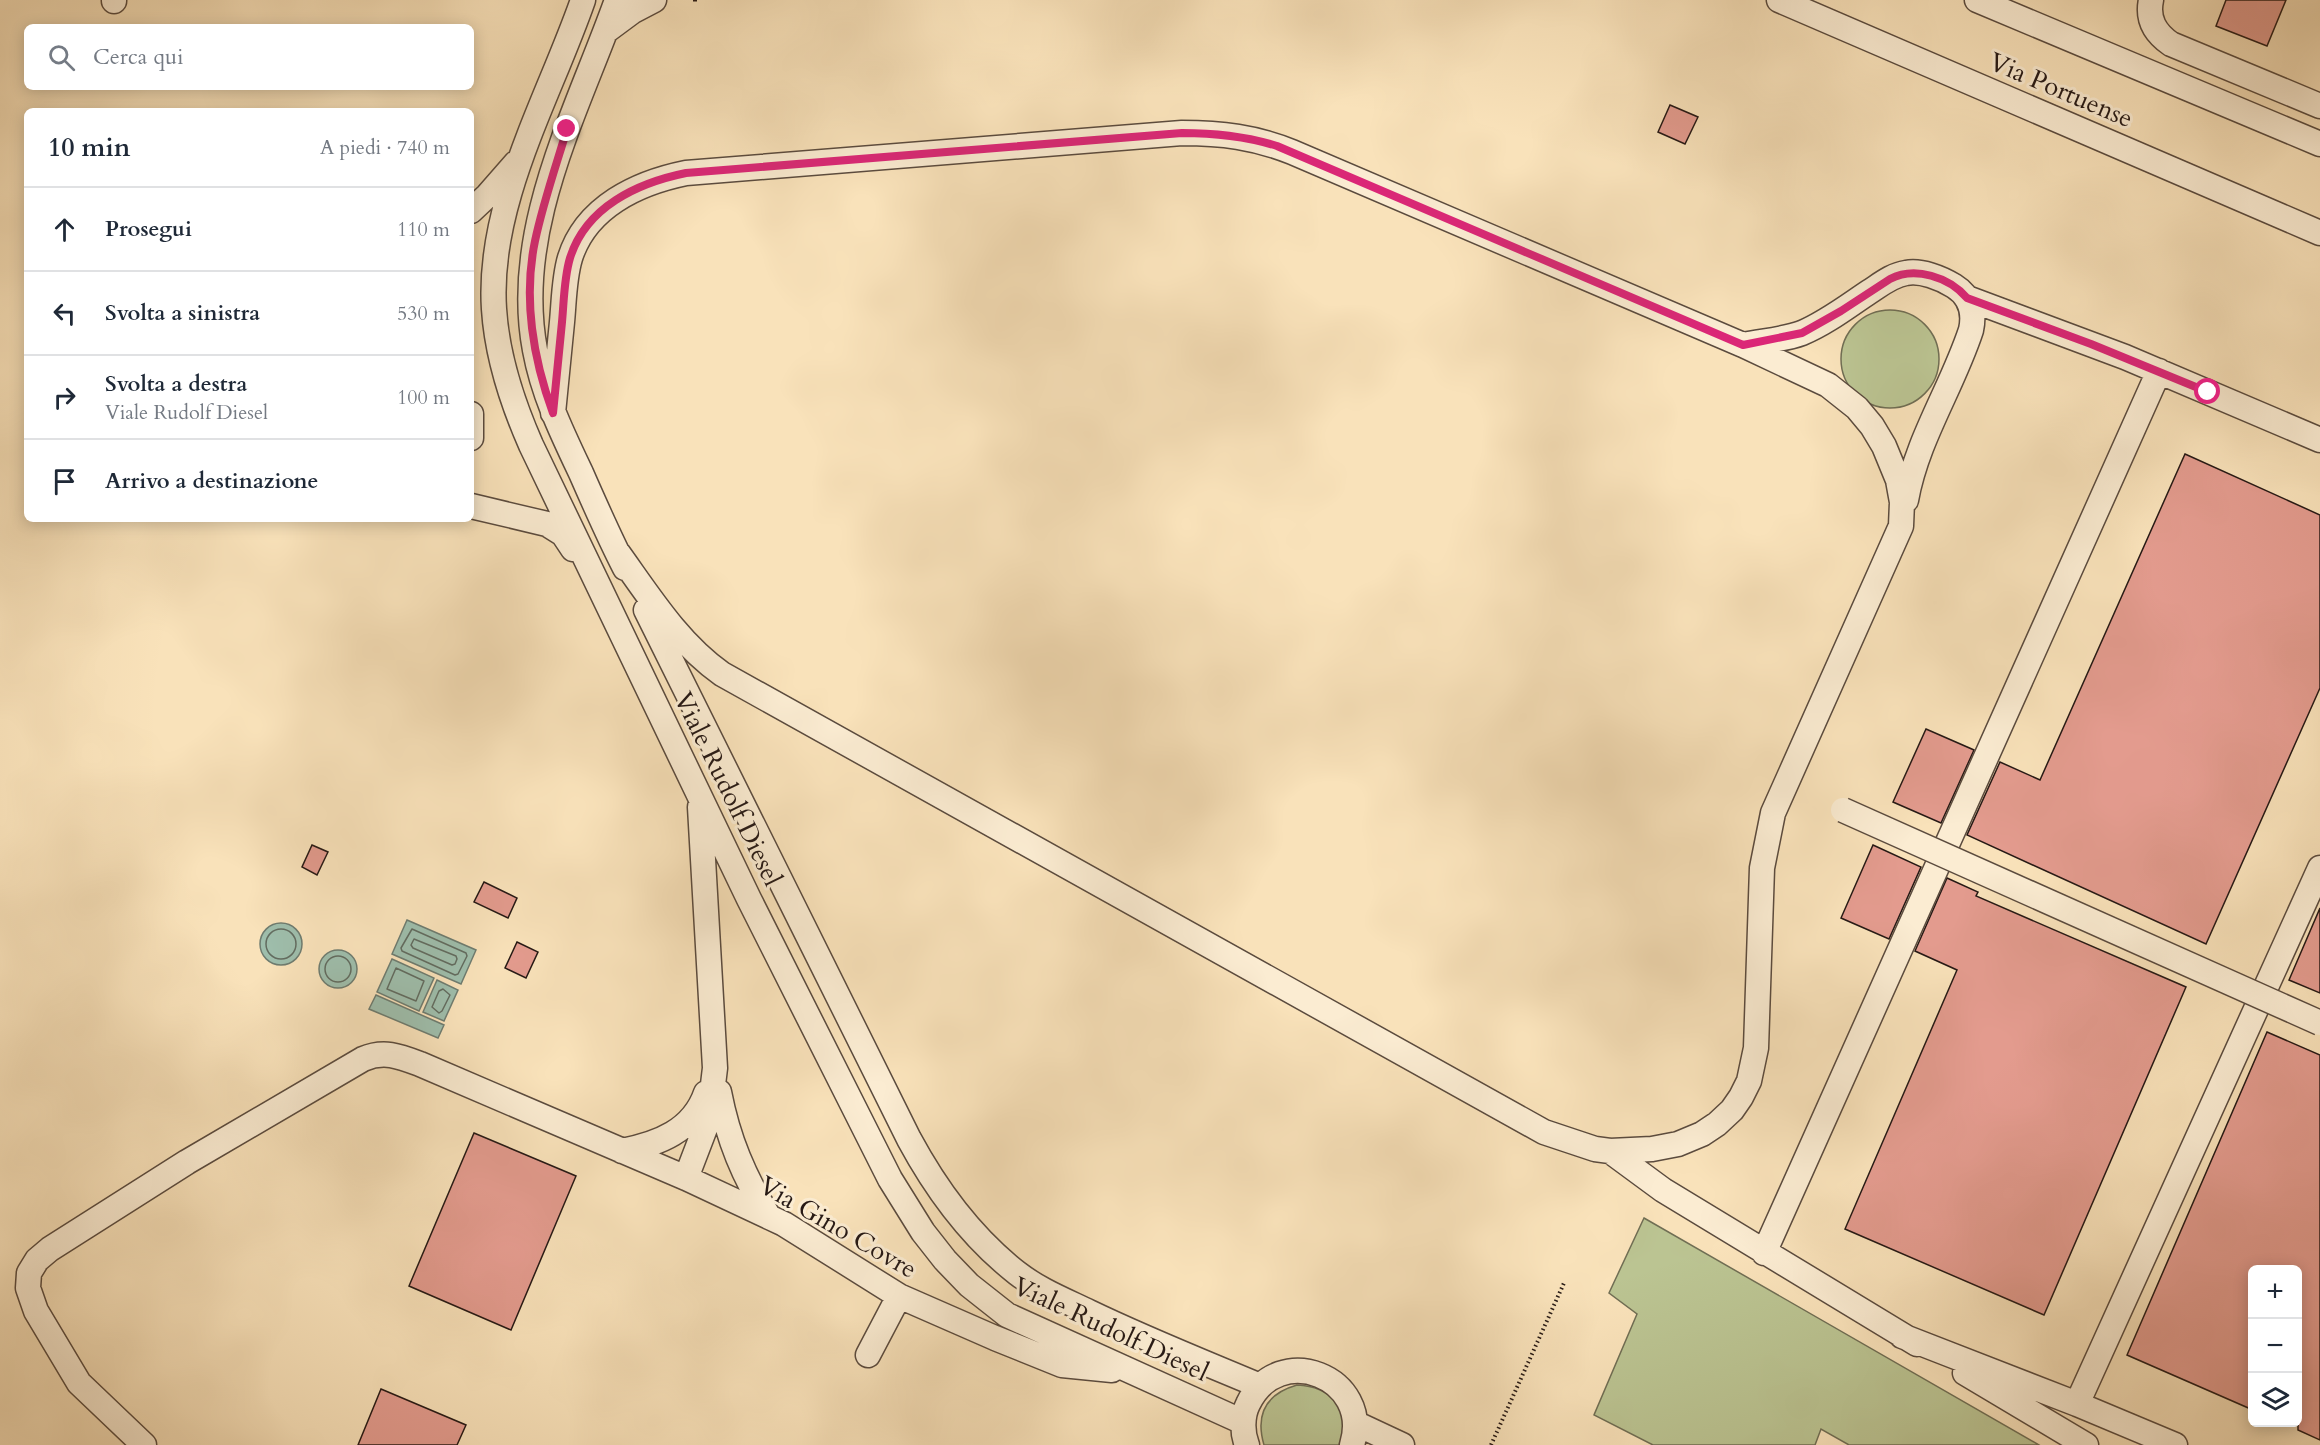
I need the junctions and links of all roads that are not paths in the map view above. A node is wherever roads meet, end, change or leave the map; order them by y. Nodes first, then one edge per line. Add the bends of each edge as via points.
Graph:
1 (568, 0) edge
2 (583, 0) edge
3 (617, 0) edge
4 (654, 0) edge
5 (1779, 0) edge
6 (1977, 0) edge
7 (2151, 0) edge
8 (606, 31) junction
9 (567, 46) junction
10 (2320, 106) edge
11 (2320, 144) edge
12 (521, 157) junction
13 (474, 208) edge
14 (2320, 232) edge
15 (1967, 298) junction
16 (1743, 345) junction
17 (2159, 371) junction
18 (553, 413) junction
19 (2320, 440) edge
20 (474, 507) edge
21 (1901, 526) junction
22 (618, 553) junction
23 (597, 585) junction
24 (699, 795) junction
25 (1843, 810) dead end
26 (2320, 868) edge
27 (2320, 1023) edge
28 (715, 1068) junction
29 (622, 1151) junction
30 (1610, 1151) junction
31 (686, 1178) junction
32 (769, 1217) junction
33 (1764, 1253) junction
34 (899, 1296) junction
35 (1902, 1336) junction
36 (868, 1355) dead end
37 (1130, 1371) junction
38 (1260, 1386) junction
39 (2077, 1404) junction
40 (1245, 1433) edge
41 (1353, 1434) edge
42 (144, 1445) edge
43 (1402, 1445) edge
44 (2086, 1445) edge
45 (2175, 1445) edge

1 - 9 street
2 - 9 street, Viale Rudolf Diesel
3 - 8 street, Viale Rudolf Diesel
4 - 8 street
5 - 14 street, Via Portuense
6 - 11 street
7 - 10 street via 2151,21 2171,44
8 - 18 street, Viale Rudolf Diesel via 567,129 535,242 532,331
9 - 12 street, Viale Rudolf Diesel
12 - 13 street
12 - 23 street, Viale Rudolf Diesel via 497,251 493,298 497,338 521,422
15 - 16 street via 1946,281 1908,272 1802,333
15 - 17 street
15 - 21 street via 1973,311 1971,330 1916,459
16 - 18 street via 1277,146 1238,136 1182,133 686,173 642,186 598,213 580,234 572,252 566,276
16 - 21 street via 1817,378 1857,408 1895,469
17 - 19 street
17 - 33 street
18 - 22 street, Viale Rudolf Diesel
20 - 23 street via 553,527 567,539
21 - 30 street via 1773,813 1762,868 1756,1048 1749,1081 1732,1110 1702,1134 1652,1149
22 - 30 street via 684,641 722,674 1544,1132 1577,1145
22 - 38 street, Viale Rudolf Diesel via 909,1139 946,1200 989,1248 1041,1288 1130,1332
23 - 24 street, Viale Rudolf Diesel
24 - 28 street
24 - 37 street, Viale Rudolf Diesel via 882,1163 922,1232 969,1285 1007,1315
25 - 27 street, bridge
26 - 39 street
28 - 29 street via 702,1106 688,1124 660,1141
28 - 31 street via 709,1118
28 - 32 street via 734,1150
29 - 31 street, Via Gino Covre
29 - 42 street, Via Gino Covre via 397,1055 382,1054 363,1059 187,1162 50,1249 29,1273 28,1288 36,1311 79,1383
30 - 33 street via 1663,1190
31 - 32 street, Via Gino Covre
32 - 34 street, Via Gino Covre
33 - 35 street
34 - 36 street
34 - 37 street, Via Gino Covre via 1050,1361
35 - 39 street
35 - 44 street
37 - 40 street, Viale Rudolf Diesel
38 - 40 street via 1246,1409
38 - 41 street via 1275,1375 1292,1370 1310,1371 1327,1378 1341,1389 1351,1405
39 - 45 street
41 - 43 street

